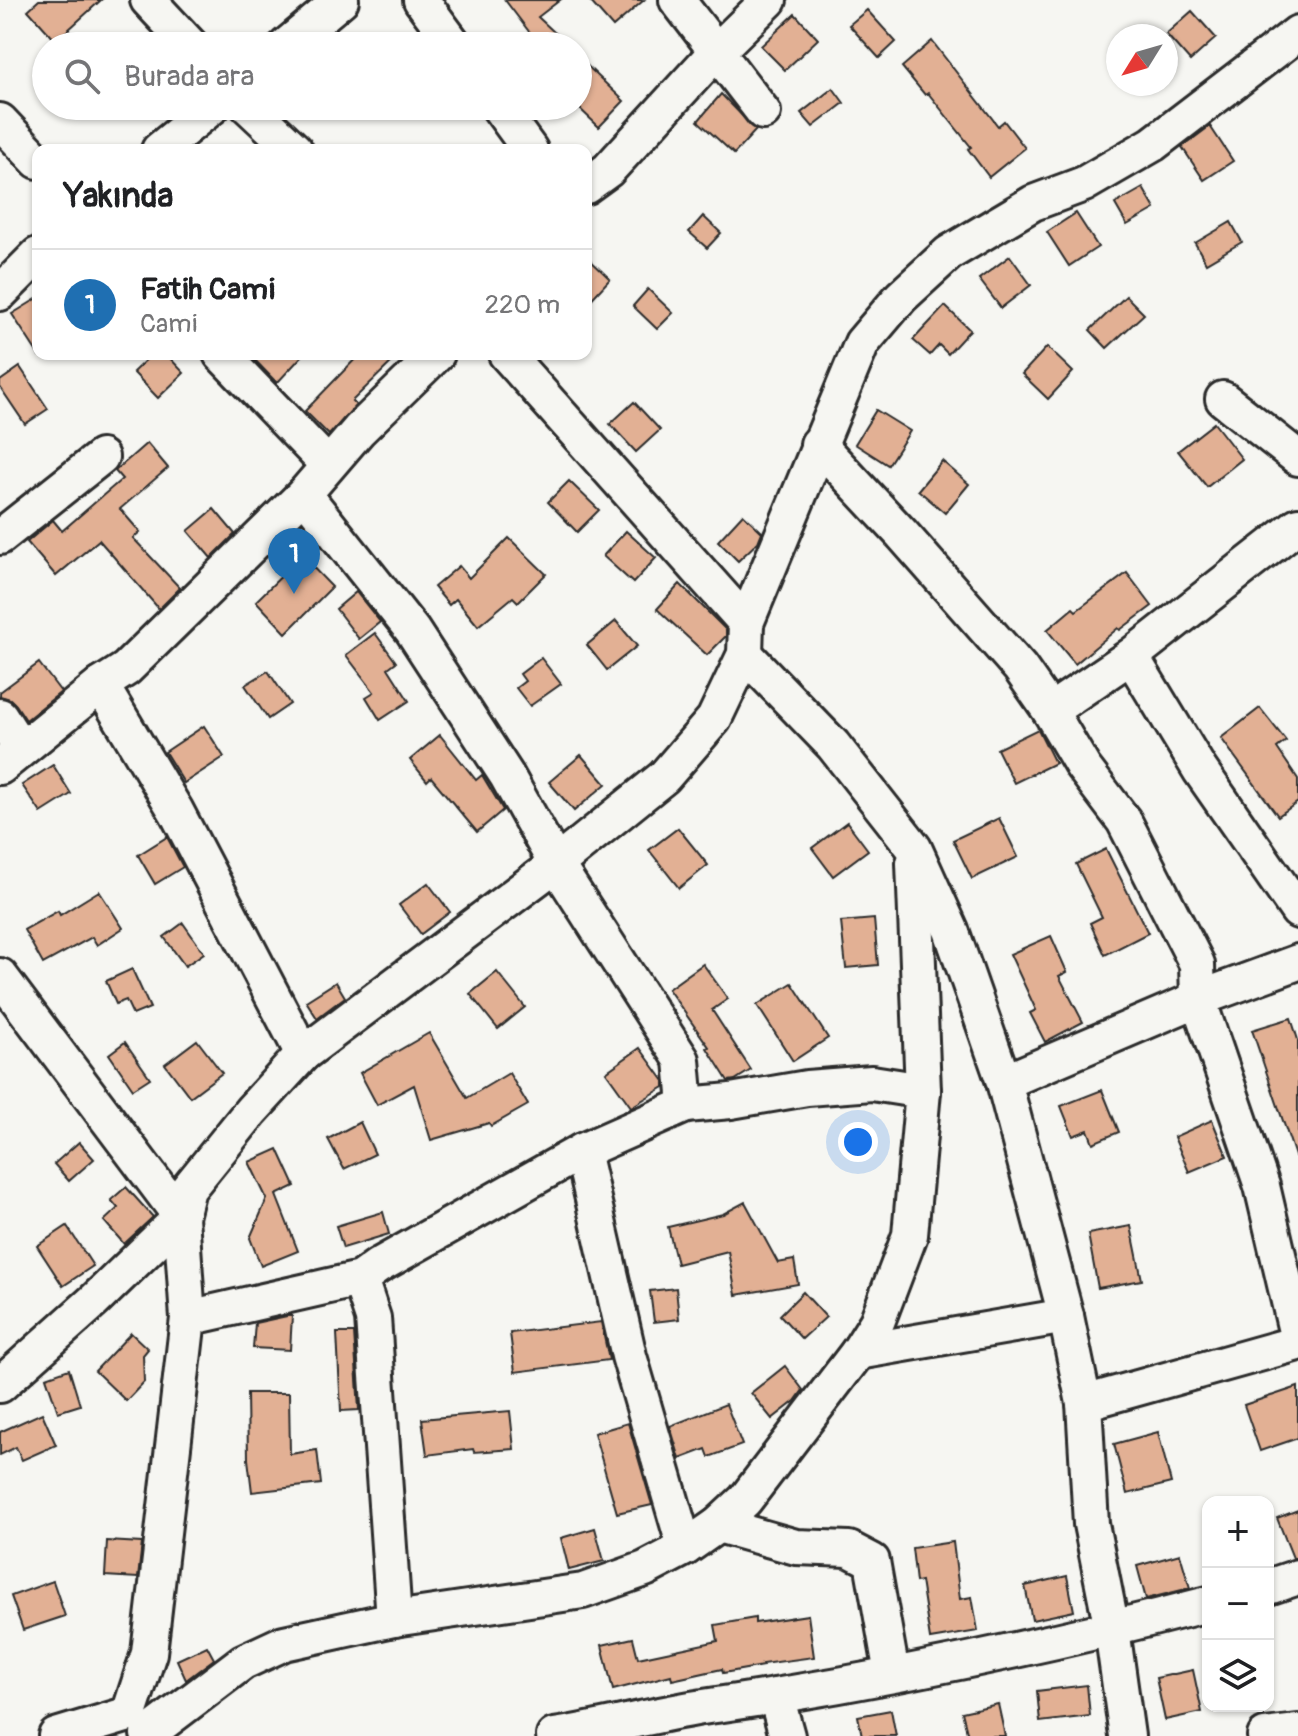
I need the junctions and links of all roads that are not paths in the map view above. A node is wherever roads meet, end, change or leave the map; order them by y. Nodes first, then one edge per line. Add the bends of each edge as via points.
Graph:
1 (148, 0) edge
2 (341, 0) edge
3 (421, 0) edge
4 (677, 0) edge
5 (769, 0) edge
6 (178, 32) edge
7 (303, 32) edge
8 (445, 32) edge
9 (1298, 33) edge
10 (716, 52) junction
11 (763, 112) dead end
12 (196, 120) edge
13 (263, 120) edge
14 (508, 120) edge
15 (0, 121) edge
16 (166, 144) edge
17 (289, 144) edge
18 (526, 144) edge
19 (32, 155) edge
20 (592, 182) edge
21 (32, 261) edge
22 (0, 293) edge
23 (227, 360) edge
24 (431, 360) edge
25 (511, 360) edge
26 (1223, 399) dead end
27 (818, 444) junction
28 (101, 457) dead end
29 (1298, 458) edge
30 (328, 465) junction
31 (304, 494) junction
32 (1298, 525) edge
33 (0, 537) edge
34 (745, 638) junction
35 (1131, 656) junction
36 (101, 685) junction
37 (1050, 711) junction
38 (0, 716) edge
39 (10, 758) edge
40 (914, 848) junction
41 (556, 864) junction
42 (1298, 911) edge
43 (1298, 962) edge
44 (0, 976) edge
45 (1198, 999) junction
46 (303, 1054) junction
47 (1004, 1082) junction
48 (923, 1091) junction
49 (686, 1105) junction
50 (582, 1151) junction
51 (181, 1217) junction
52 (360, 1279) junction
53 (1066, 1316) junction
54 (188, 1318) junction
55 (1298, 1342) edge
56 (858, 1352) junction
57 (0, 1385) edge
58 (1084, 1403) junction
59 (718, 1525) junction
60 (685, 1548) junction
61 (1298, 1577) edge
62 (1274, 1585) edge
63 (1202, 1606) edge
64 (394, 1619) junction
65 (1112, 1629) junction
66 (892, 1674) junction
67 (776, 1696) junction
68 (142, 1728) edge
69 (613, 1731) edge
70 (1298, 1732) edge
71 (56, 1736) edge
72 (554, 1736) edge
73 (787, 1736) edge
74 (1127, 1736) edge
75 (1265, 1736) edge

1 - 6 street
2 - 7 street
3 - 8 street
4 - 10 street
5 - 10 street
9 - 27 street via 1153,144 1084,184 1033,203 949,253 862,343
10 - 11 street
10 - 20 street
12 - 16 street
13 - 17 street
14 - 18 street
15 - 19 street
21 - 22 street
23 - 30 street
24 - 30 street
25 - 34 street
26 - 29 street
27 - 34 street
27 - 37 street via 1020,668
28 - 33 street
30 - 31 street
31 - 36 street via 126,669
31 - 41 street via 412,630 507,776
32 - 35 street
34 - 40 street
34 - 41 street via 714,719 664,777
35 - 37 street
35 - 42 street via 1200,770
36 - 39 street
36 - 46 street via 176,811
37 - 45 street via 1124,821 1197,964
38 - 39 street
40 - 47 street via 951,930
40 - 48 street
41 - 46 street
41 - 49 street via 682,1060
43 - 45 street
44 - 51 street
45 - 47 street
45 - 55 street via 1262,1186
46 - 51 street via 188,1189
47 - 53 street
48 - 49 street via 872,1083
48 - 56 street via 910,1235 877,1322
49 - 50 street
50 - 52 street
50 - 60 street via 629,1356
51 - 54 street
51 - 57 street
52 - 54 street
52 - 64 street via 373,1318
53 - 56 street
53 - 58 street
54 - 68 street
55 - 58 street
56 - 59 street via 745,1500
58 - 65 street via 1091,1524
59 - 60 street
59 - 66 street via 796,1547 849,1549 872,1561
60 - 64 street via 583,1591
61 - 62 street
63 - 65 street
64 - 68 street via 284,1643 243,1662
65 - 66 street
65 - 74 street
66 - 67 street
67 - 69 street via 689,1709
67 - 73 street
68 - 71 street
69 - 72 street
70 - 75 street

